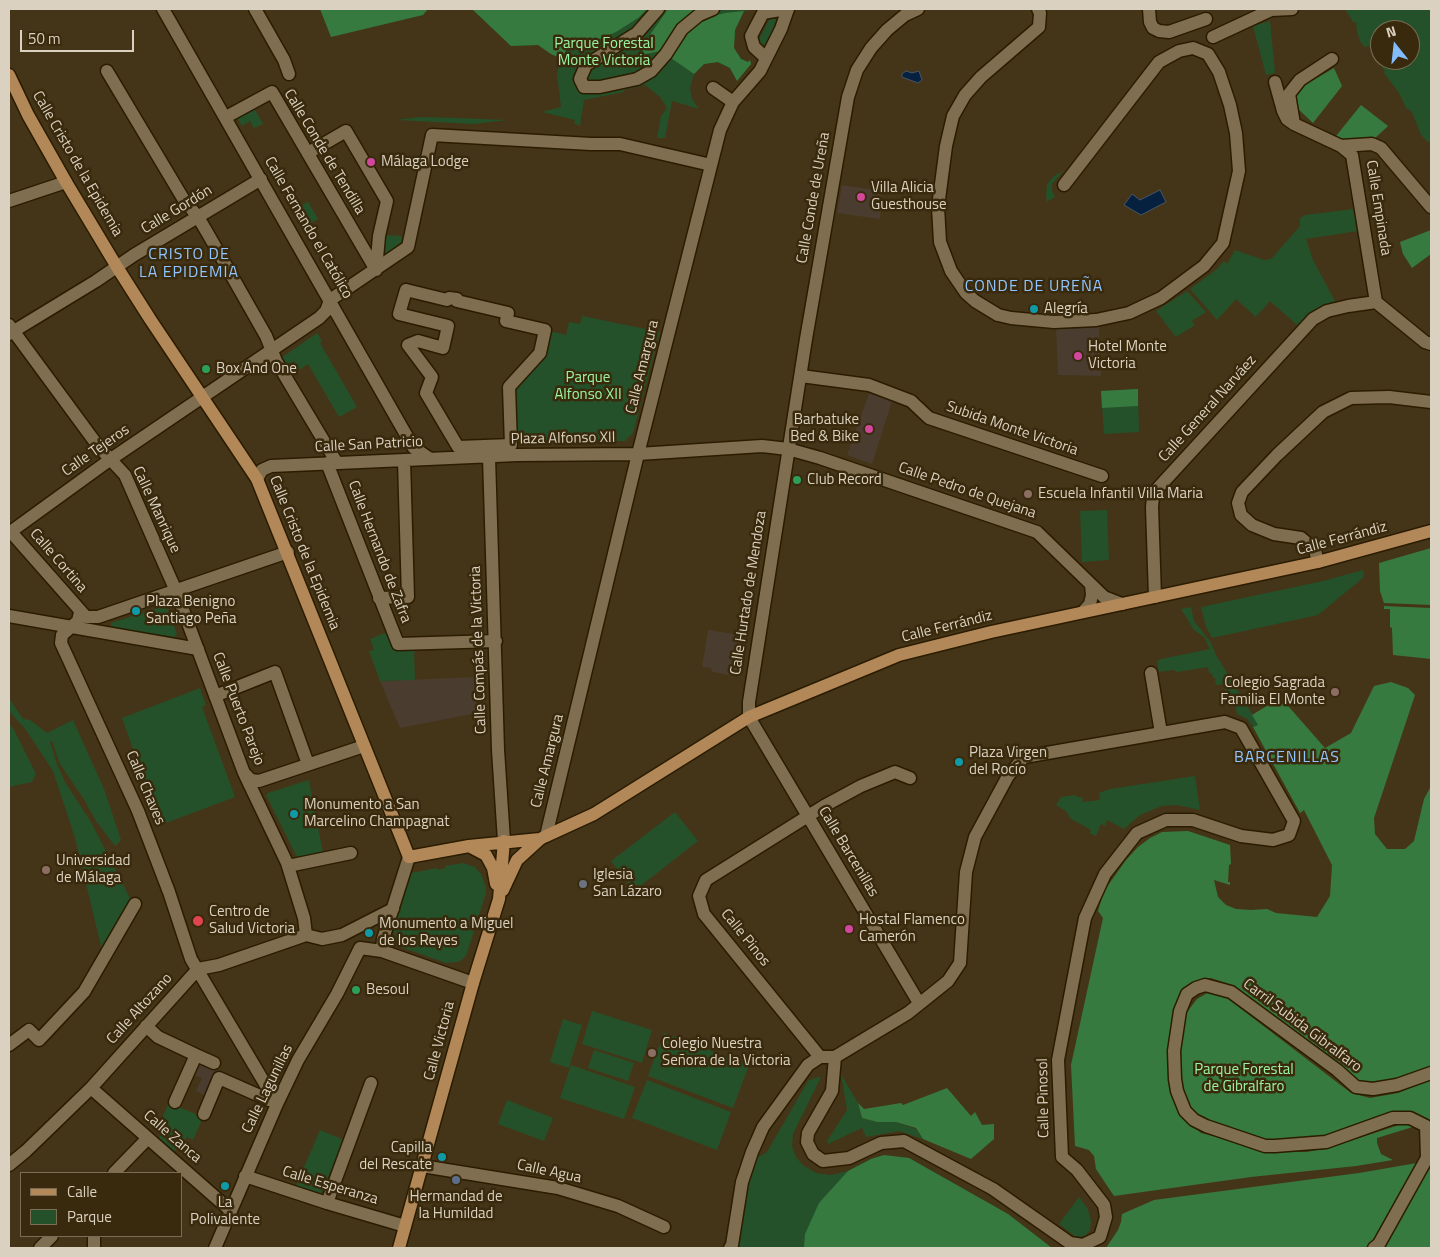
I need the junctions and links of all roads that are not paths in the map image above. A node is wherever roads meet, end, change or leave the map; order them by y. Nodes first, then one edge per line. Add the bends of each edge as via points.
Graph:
1 (163, 9) edge
2 (255, 9) edge
3 (658, 9) edge
4 (713, 9) edge
5 (918, 9) edge
6 (1038, 9) edge
7 (1149, 9) edge
8 (1292, 9) edge
9 (782, 10) edge
10 (1206, 14) edge
11 (1213, 37) junction
12 (1208, 54) junction
13 (766, 58) junction
14 (1332, 59) dead end
15 (107, 71) dead end
16 (290, 74) dead end
17 (9, 75) edge
18 (1275, 82) dead end
19 (713, 88) dead end
20 (733, 102) junction
21 (226, 117) junction
22 (1294, 124) junction
23 (1341, 146) junction
24 (308, 153) junction
25 (711, 165) junction
26 (261, 179) junction
27 (66, 182) junction
28 (1064, 185) dead end
29 (9, 202) edge
30 (1431, 207) edge
31 (198, 217) junction
32 (117, 267) junction
33 (376, 270) junction
34 (330, 300) junction
35 (1376, 302) junction
36 (448, 326) joint
37 (10, 330) edge
38 (1431, 344) edge
39 (272, 350) junction
40 (801, 376) junction
41 (202, 398) junction
42 (1431, 402) edge
43 (762, 446) joint
44 (788, 449) junction
45 (638, 454) junction
46 (489, 457) junction
47 (111, 459) junction
48 (430, 459) junction
49 (404, 461) junction
50 (332, 463) junction
51 (1102, 476) dead end
52 (257, 479) junction
53 (1431, 531) edge
54 (10, 532) edge
55 (288, 552) junction
56 (1318, 562) junction
57 (1091, 585) junction
58 (176, 591) junction
59 (1155, 597) junction
60 (379, 598) junction
61 (1122, 604) junction
62 (80, 612) junction
63 (1083, 612) junction
64 (9, 616) edge
65 (72, 627) junction
66 (496, 641) junction
67 (198, 650) junction
68 (1151, 673) dead end
69 (215, 696) junction
70 (749, 717) junction
71 (1161, 733) junction
72 (364, 746) junction
73 (308, 764) junction
74 (244, 773) junction
75 (910, 778) dead end
76 (807, 816) junction
77 (543, 837) junction
78 (504, 841) junction
79 (469, 846) junction
80 (351, 853) dead end
81 (408, 857) junction
82 (288, 866) junction
83 (499, 899) junction
84 (136, 904) dead end
85 (393, 909) junction
86 (356, 929) junction
87 (306, 935) junction
88 (360, 948) junction
89 (382, 951) junction
90 (198, 969) junction
91 (472, 983) junction
92 (919, 1003) junction
93 (146, 1026) junction
94 (9, 1045) edge
95 (196, 1055) junction
96 (820, 1057) junction
97 (835, 1057) junction
98 (214, 1063) dead end
99 (1431, 1073) edge
100 (371, 1083) dead end
101 (91, 1088) junction
102 (176, 1102) dead end
103 (273, 1102) junction
104 (204, 1114) dead end
105 (148, 1138) junction
106 (9, 1164) edge
107 (422, 1166) junction
108 (115, 1172) edge
109 (245, 1176) junction
110 (327, 1203) junction
111 (231, 1211) junction
112 (405, 1226) junction
113 (664, 1227) dead end
114 (51, 1237) edge
115 (40, 1248) edge
116 (214, 1248) edge
117 (399, 1248) edge
118 (730, 1248) edge
119 (1374, 1248) edge

1 - 21 street, Calle Fernando el Católico
2 - 16 street
3 - 4 street via 638,33 586,66 580,78 584,88 600,88 637,79 651,71 682,29 699,14
5 - 40 street, Calle Conde de Ureña via 887,30 856,70 848,97
6 - 12 street via 1039,27 981,77 953,116 938,207 940,242 951,271 975,301 1011,318 1054,322 1096,320 1130,313 1161,298 1204,266 1223,243 1239,171 1236,133 1220,72
7 - 10 street via 1153,28 1169,32
8 - 11 street via 1271,10
9 - 13 street, Calle Amargura via 781,29
9 - 13 street via 763,13 751,36 754,46
10 - 11 street
11 - 12 street
12 - 28 street via 1193,48 1158,62
13 - 20 street, Calle Amargura via 760,71
14 - 22 street via 1300,80 1289,94
15 - 31 street, Calle Hernando de Zafra via 184,200
17 - 27 main road, Calle Cristo de la Epidemia
18 - 22 street via 1282,111
19 - 20 street
20 - 25 street, Calle Amargura via 720,130
21 - 24 street, Calle Conde de Tendilla via 272,92
21 - 26 street, Calle Fernando el Católico
22 - 23 street
23 - 30 street via 1372,144 1381,148
23 - 35 street, Calle Empinada via 1352,155
24 - 33 street, Calle Conde de Tendilla
24 - 33 street via 346,131 387,201
25 - 33 street via 620,144 432,135 408,247
25 - 45 street, Calle Amargura
26 - 31 street, Calle Gordón
26 - 34 street, Calle Fernando el Católico
27 - 29 street
27 - 32 main road, Calle Cristo de la Epidemia
31 - 32 street, Calle Gordón
31 - 39 street, Calle Hernando de Zafra
32 - 37 street, Calle Gordón
32 - 41 main road, Calle Cristo de la Epidemia
33 - 34 street
34 - 39 street, Calle Tejeros via 319,318
34 - 48 street, Calle Fernando el Católico via 413,447
35 - 38 street
35 - 59 street, Calle General Narváez via 1334,310 1313,319 1158,488 1152,507
36 - 36 street via 443,348 418,341 408,345 432,377 426,393 458,447 511,445 509,387 540,353 545,330 506,321 508,313 406,290 399,314
37 - 47 street, Calle Manrique
39 - 41 street, Calle Tejeros
39 - 50 street, Calle Hernando de Zafra
40 - 44 street, Calle Conde de Ureña
40 - 51 street, Subida Monte Victoria via 869,385 911,401 930,418
41 - 47 street, Calle Tejeros
41 - 52 main road, Calle Cristo de la Epidemia
42 - 56 street via 1389,397 1351,398 1323,412 1242,492 1238,503 1241,515 1252,525 1274,534 1301,538 1315,550
43 - 44 street, Calle Pedro de Quejana
43 - 45 street, Plaza Alfonso XII
44 - 57 street, Calle Pedro de Quejana via 1037,532
44 - 70 street, Calle Hurtado de Mendoza
45 - 46 street, Plaza Alfonso XII
45 - 77 street, Calle Amargura
46 - 48 street, Calle San Patricio
46 - 66 street, Calle Compás de la Victoria
47 - 54 street, Calle Tejeros
47 - 58 street, Calle Manrique via 124,475
48 - 49 street, Calle San Patricio
49 - 50 street, Calle San Patricio
49 - 60 street via 408,597
50 - 52 street, Calle San Patricio via 271,466 262,470
50 - 60 street, Calle Hernando de Zafra
52 - 55 main road, Calle Cristo de la Epidemia
53 - 56 main road, Calle Ferrándiz
54 - 62 street, Calle Cortina
55 - 58 street
55 - 72 main road, Calle Cristo de la Epidemia
56 - 59 main road, Calle Ferrándiz
57 - 61 street, Calle Pedro de Quejana via 1104,597
57 - 63 street via 1090,604
58 - 62 street via 98,617 86,618
58 - 67 street, Calle Manrique
59 - 61 main road, Calle Ferrándiz
60 - 66 street, Calle Hernando de Zafra via 398,644
61 - 63 main road, Calle Ferrándiz
62 - 65 street
63 - 70 main road, Calle Ferrándiz via 899,656
64 - 65 street
65 - 67 street
65 - 90 street, Calle Chaves via 62,635 60,643 138,811 191,959
66 - 78 street, Calle Compás de la Victoria
67 - 69 street, Calle Puerto Parejo
68 - 71 street
69 - 73 street via 275,672
69 - 74 street, Calle Puerto Parejo
70 - 76 street, Calle Barcenillas
70 - 77 main road, Calle Ferrándiz via 594,814
71 - 92 street, Calle Pinosol via 1024,757 1008,776 975,837 966,872 960,963 948,981
71 - 97 street, Calle Pinosol via 1225,722 1241,728 1294,821 1288,835 1273,840 1241,836 1193,820 1166,820 1137,833 1104,874 1085,918 1058,1060 1062,1157 1077,1170 1104,1205 1106,1217 1100,1237 1083,1245 1070,1243 993,1189 904,1142 881,1143 849,1158 823,1161 813,1154 807,1142 808,1133 832,1091
72 - 73 street, Calle Puerto Parejo
72 - 81 main road, Calle Cristo de la Epidemia
73 - 74 street, Calle Puerto Parejo via 259,781 251,780
74 - 82 street
75 - 76 street, Calle Pinos via 895,772 861,786
76 - 92 street, Calle Barcenillas
76 - 96 street, Calle Pinos via 706,880 699,896 704,914
77 - 78 main road, Calle Ferrándiz
77 - 83 main road via 517,860
78 - 79 main road, Calle Ferrándiz
78 - 83 main road, Calle Victoria
79 - 81 main road, Calle Ferrándiz
79 - 83 main road via 486,855 493,868
80 - 82 street
81 - 85 street
82 - 87 street
83 - 91 main road, Calle Victoria
84 - 94 street via 84,992 39,1040 29,1030
85 - 86 street
85 - 89 street
86 - 87 street via 322,939
86 - 88 street
87 - 90 street
88 - 89 street
88 - 103 street, Calle Lagunillas
89 - 91 street
90 - 93 street, Calle Altozano
90 - 103 street
91 - 107 main road, Calle Victoria
92 - 97 street, Calle Pinosol
93 - 95 street via 158,1037
93 - 101 street, Calle Altozano
95 - 98 street
95 - 102 street
96 - 97 street
96 - 118 street via 808,1065 763,1127 742,1182
99 - 119 street, Carril Subida Gibralfaro via 1398,1085 1373,1089 1356,1087 1231,992 1206,986 1196,988 1187,994 1180,1011 1174,1051 1177,1091 1185,1111 1206,1126 1265,1146 1326,1142 1393,1118 1410,1118 1426,1126 1428,1158
100 - 110 street
101 - 105 street, Calle Zanca
101 - 106 street, Calle Altozano
103 - 104 street via 219,1078
103 - 109 street, Calle Lagunillas
105 - 108 street
105 - 111 street, Calle Zanca
107 - 112 main road, Calle Victoria
107 - 113 street, Calle Agua via 558,1188 618,1206
109 - 110 street, Calle Esperanza
109 - 111 street, Calle Lagunillas
110 - 112 street, Calle Esperanza
111 - 116 street, Calle Lagunillas
112 - 117 main road, Calle Victoria
114 - 115 street

